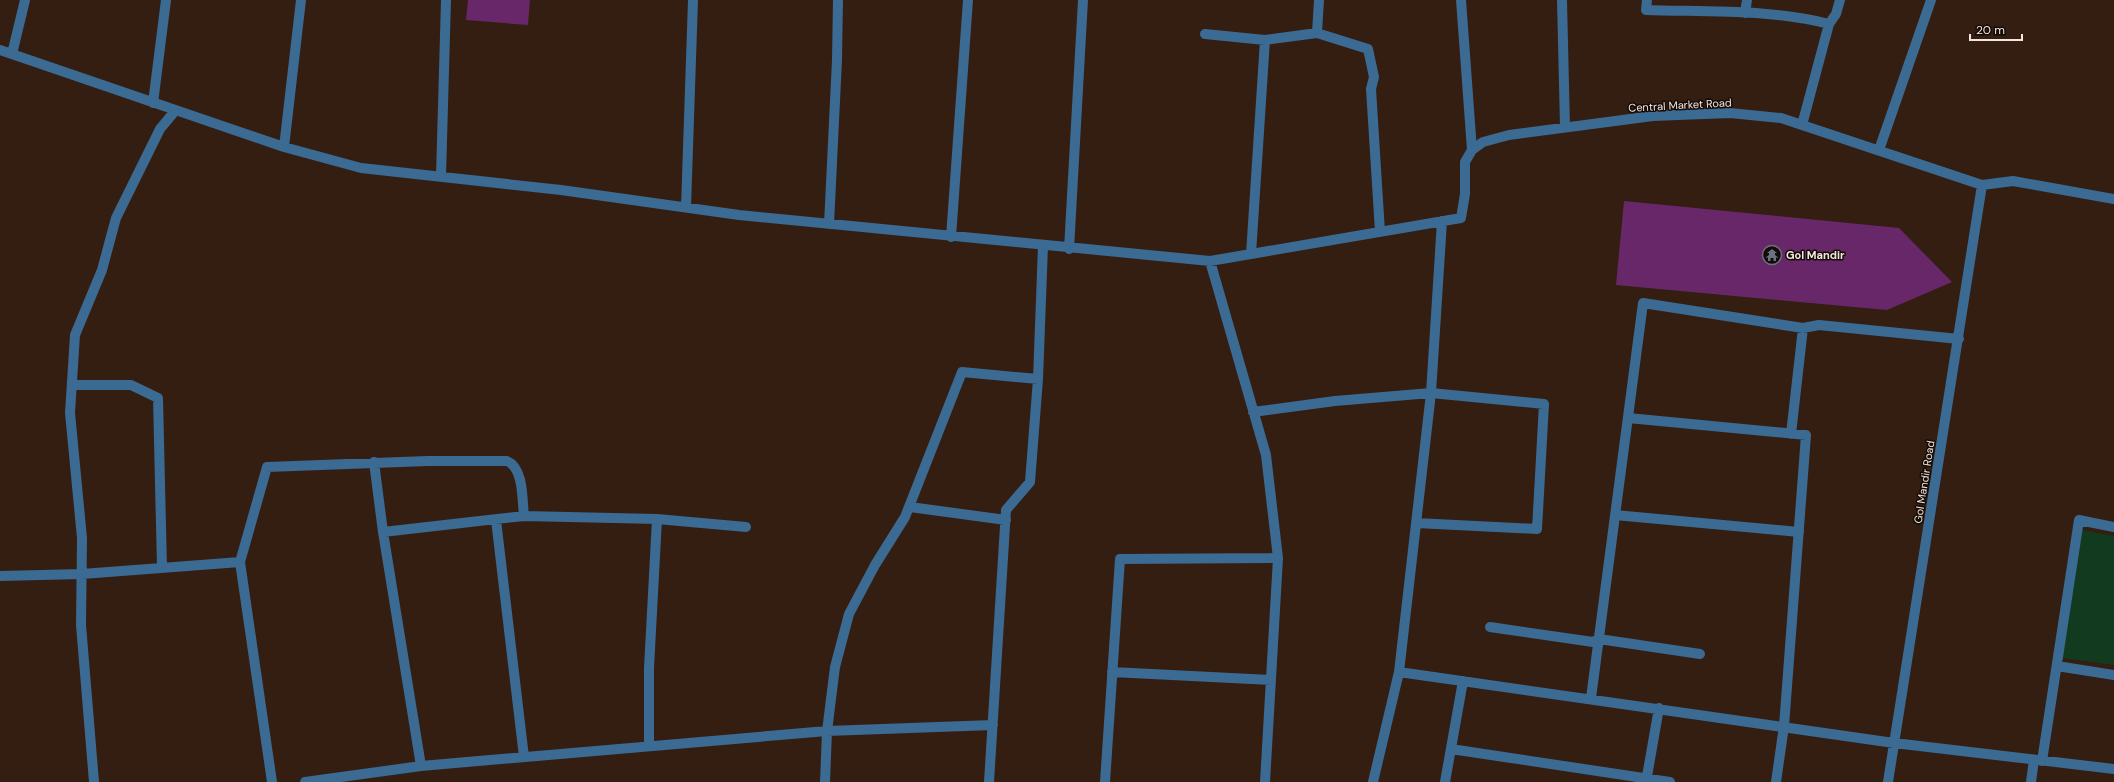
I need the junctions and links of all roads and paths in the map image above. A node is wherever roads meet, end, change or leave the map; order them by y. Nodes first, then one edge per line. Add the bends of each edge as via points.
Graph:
1 (25, 0) edge
2 (166, 0) edge
3 (302, 0) edge
4 (446, 0) edge
5 (694, 0) edge
6 (838, 0) edge
7 (968, 0) edge
8 (1083, 0) edge
9 (1319, 0) edge
10 (1461, 0) edge
11 (1562, 0) edge
12 (1646, 0) edge
13 (1747, 0) edge
14 (1840, 0) edge
15 (1931, 0) edge
16 (1745, 13) junction
17 (1829, 24) junction
18 (1205, 34) dead end
19 (1317, 34) junction
20 (1265, 40) junction
21 (0, 50) edge
22 (12, 54) junction
23 (153, 103) junction
24 (175, 111) junction
25 (1802, 125) junction
26 (1566, 127) junction
27 (284, 147) junction
28 (1472, 150) junction
29 (1879, 150) junction
30 (441, 176) junction
31 (1982, 185) junction
32 (2114, 199) edge
33 (686, 207) junction
34 (1442, 221) junction
35 (828, 224) junction
36 (1380, 232) junction
37 (951, 237) junction
38 (1043, 246) junction
39 (1069, 248) junction
40 (1251, 254) junction
41 (1210, 261) junction
42 (1803, 328) junction
43 (1959, 339) junction
44 (1038, 379) junction
45 (72, 385) junction
46 (1431, 393) junction
47 (1253, 412) junction
48 (1628, 418) junction
49 (1791, 434) junction
50 (374, 462) junction
51 (910, 507) junction
52 (524, 516) junction
53 (1615, 516) junction
54 (657, 519) junction
55 (496, 520) junction
56 (1006, 520) junction
57 (1416, 522) junction
58 (746, 527) dead end
59 (2114, 527) edge
60 (383, 532) junction
61 (1799, 532) junction
62 (1278, 558) junction
63 (240, 562) junction
64 (162, 568) junction
65 (82, 574) junction
66 (0, 576) edge
67 (1490, 627) dead end
68 (1599, 639) junction
69 (1700, 654) dead end
70 (2057, 666) junction
71 (1112, 672) junction
72 (1399, 672) junction
73 (2114, 675) edge
74 (1271, 680) junction
75 (1463, 681) junction
76 (1591, 698) junction
77 (1659, 708) junction
78 (993, 725) junction
79 (1784, 726) junction
80 (827, 731) junction
81 (1894, 743) junction
82 (649, 746) junction
83 (1451, 749) junction
84 (524, 757) junction
85 (2038, 760) junction
86 (421, 766) junction
87 (2114, 769) edge
88 (1646, 780) edge
89 (94, 782) edge
90 (272, 782) edge
91 (305, 782) edge
92 (825, 782) edge
93 (989, 782) edge
94 (1105, 782) edge
95 (1265, 782) edge
96 (1373, 782) edge
97 (1445, 782) edge
98 (1670, 782) edge
99 (1776, 782) edge
100 (1888, 782) edge
101 (2031, 782) edge

1 - 22 street
2 - 23 street
3 - 27 street
4 - 30 street
5 - 33 street
6 - 35 street
7 - 37 street
8 - 39 street
9 - 19 street
10 - 28 street
11 - 26 street
12 - 16 street via 1646,10
13 - 16 street
14 - 17 street via 1836,14
15 - 29 street
16 - 17 street via 1809,19
17 - 25 street
18 - 20 street
19 - 20 street
19 - 36 street via 1368,49 1374,77 1371,89
20 - 40 street
21 - 22 street
22 - 23 street
23 - 24 street
24 - 27 street
24 - 45 street via 160,129 116,218 102,270 76,335
25 - 26 street, Central Market Road via 1781,118 1730,113 1653,116
25 - 29 street, Central Market Road
26 - 28 street, Central Market Road via 1509,135 1483,142
27 - 30 street via 361,168
28 - 34 street via 1465,162 1465,194 1461,218
29 - 31 street, Central Market Road
30 - 33 street
31 - 32 street, Central Market Road via 2013,181
31 - 43 street, Gol Mandir Road
33 - 35 street
34 - 36 street
34 - 46 street
35 - 37 street
36 - 40 street
37 - 38 street
38 - 39 street
38 - 44 street
39 - 41 street
40 - 41 street
41 - 47 street
42 - 43 street via 1819,325
42 - 48 street via 1643,303
42 - 49 street
43 - 81 street, Gol Mandir Road
44 - 51 street via 962,372
44 - 56 street via 1030,482 1006,510
45 - 64 street via 131,385 158,398
45 - 65 street via 70,413 82,538
46 - 47 street via 1335,401
46 - 57 street
46 - 57 street via 1544,404 1537,529
47 - 62 street via 1266,455
48 - 49 street
48 - 53 street
49 - 61 street via 1806,435
50 - 52 street via 506,461 513,464 518,473
50 - 60 street
50 - 63 street via 267,467
51 - 56 street
51 - 80 street via 875,564 849,614 835,667
52 - 54 street
52 - 55 street
53 - 61 street
53 - 68 street
54 - 58 street
54 - 82 street via 649,668
55 - 60 street
55 - 84 street
56 - 78 street
57 - 72 street
59 - 70 street via 2079,520
60 - 86 street
61 - 79 street
62 - 71 street via 1120,559
62 - 74 street
63 - 64 street
63 - 90 street
64 - 65 street
65 - 66 street
65 - 89 street via 81,625
67 - 68 street via 1593,642
68 - 69 street
68 - 76 street
70 - 73 street
70 - 85 street
71 - 74 street
71 - 94 street
72 - 75 street
72 - 96 street
74 - 95 street
75 - 76 street
75 - 83 street
76 - 77 street
77 - 79 street
77 - 88 street
78 - 80 street
78 - 93 street
79 - 81 street
79 - 99 street
80 - 82 street
80 - 92 street
81 - 85 street
81 - 100 street, Gol Mandir Road
82 - 84 street
83 - 88 street
83 - 97 street
84 - 86 street
85 - 87 street
85 - 101 street
86 - 91 street
88 - 98 street

